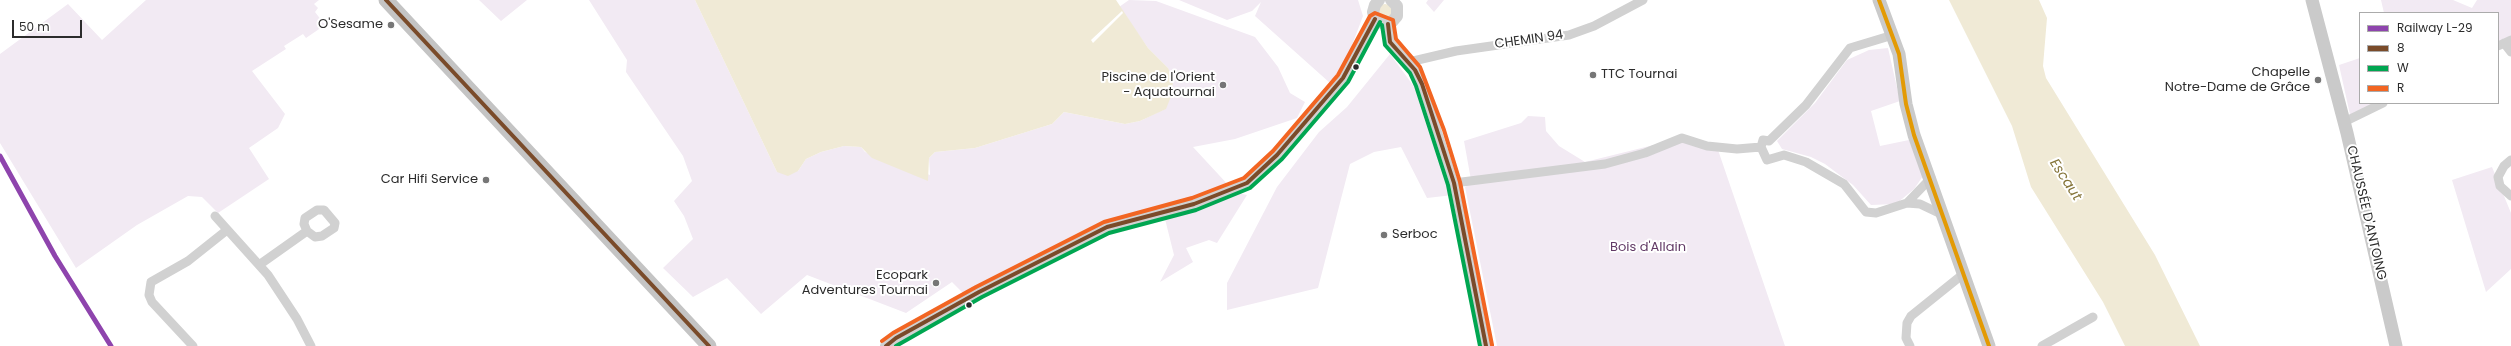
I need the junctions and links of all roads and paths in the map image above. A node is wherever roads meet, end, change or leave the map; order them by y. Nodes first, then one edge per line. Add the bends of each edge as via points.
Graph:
1 (386, 0) edge
2 (398, 0) edge
3 (1377, 0) edge
4 (1391, 0) edge
5 (1643, 0) edge
6 (1879, 0) edge
7 (2312, 0) edge
8 (1375, 19) junction
9 (1388, 24) junction
10 (1893, 35) junction
11 (2504, 43) edge
12 (2511, 52) edge
13 (1409, 62) junction
14 (2381, 104) edge
15 (2344, 122) junction
16 (1761, 147) junction
17 (2511, 160) edge
18 (1931, 178) junction
19 (1454, 183) junction
20 (2511, 196) edge
21 (1907, 203) junction
22 (1941, 214) junction
23 (215, 216) dead end
24 (227, 230) junction
25 (307, 231) dead end
26 (259, 265) junction
27 (1962, 275) junction
28 (2093, 317) dead end
29 (193, 346) edge
30 (311, 346) edge
31 (709, 346) edge
32 (720, 346) edge
33 (886, 346) edge
34 (1486, 346) edge
35 (1910, 346) edge
36 (1988, 346) edge
37 (2042, 346) edge
38 (2396, 346) edge

1 - 31 main road
2 - 32 main road
3 - 8 street via 1373,8
4 - 9 street via 1397,6 1398,12 1396,18
5 - 13 street, CHEMIN 94 via 1594,26 1569,35 1456,51
6 - 10 main road
7 - 15 main road, CHAUSSÉE D'ANTOING
8 - 9 street
8 - 33 street via 1343,78 1277,155 1247,183 1199,202 1102,229 973,296
9 - 13 street via 1390,42
10 - 16 street via 1850,48 1806,105 1769,141 1763,140
10 - 18 main road via 1914,135
11 - 12 street
13 - 19 street via 1422,84
14 - 15 street
15 - 38 main road, CHAUSSÉE D'ANTOING
16 - 19 street via 1737,149 1707,146 1682,138 1645,153 1605,164
16 - 21 street via 1767,160 1784,155 1792,157 1806,162 1844,184 1866,212 1876,213
17 - 20 street via 2498,176 2500,186
18 - 21 street
18 - 22 main road
19 - 34 street
21 - 22 street via 1920,204
22 - 27 main road
23 - 24 street
24 - 26 street
24 - 29 street via 188,261 151,282 149,296 152,302
25 - 26 street
26 - 30 street via 297,319
27 - 35 street via 1911,316 1907,323 1906,338
27 - 36 main road
28 - 37 street

